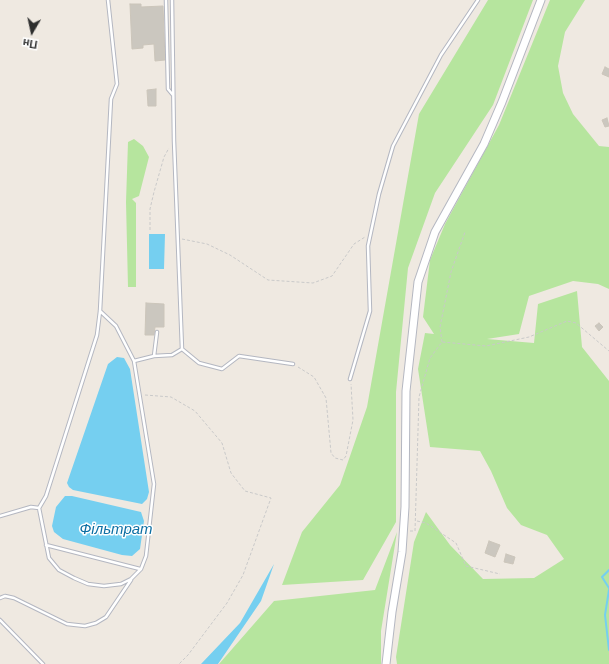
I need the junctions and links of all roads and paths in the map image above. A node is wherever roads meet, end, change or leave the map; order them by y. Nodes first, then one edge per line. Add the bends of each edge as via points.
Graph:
1 (108, 0) edge
2 (166, 0) edge
3 (172, 0) edge
4 (478, 0) edge
5 (541, 0) edge
6 (173, 96) junction
7 (174, 141) junction
8 (150, 230) dead end
9 (465, 232) dead end
10 (370, 233) junction
11 (178, 238) junction
12 (100, 311) junction
13 (157, 332) dead end
14 (442, 342) junction
15 (182, 349) junction
16 (609, 351) edge
17 (154, 356) junction
18 (134, 361) junction
19 (293, 364) joint
20 (350, 379) joint
21 (139, 394) junction
22 (39, 508) junction
23 (0, 516) edge
24 (416, 521) junction
25 (403, 532) junction
26 (46, 545) junction
27 (141, 569) junction
28 (500, 574) dead end
29 (131, 579) junction
30 (0, 598) edge
31 (0, 620) edge
32 (43, 664) edge
33 (179, 664) edge
34 (386, 664) edge

1 - 12 lane via 117,84 111,99
2 - 6 lane via 168,89
3 - 6 lane
4 - 10 lane via 440,55 393,146
5 - 25 main road via 484,144 434,232 418,282 406,390
6 - 7 lane
7 - 8 path via 164,157 154,192 150,209
7 - 11 lane
9 - 14 path via 451,272 440,327
10 - 11 path via 354,244 332,276 313,283 268,280 230,255 207,244
10 - 20 lane via 370,311
11 - 15 lane
12 - 18 lane via 116,326
12 - 22 lane via 97,335 73,416 46,496
13 - 17 lane
14 - 16 path via 486,346 529,337 567,321 576,323
14 - 24 path via 430,358 419,397
15 - 17 lane via 172,354
15 - 19 lane via 199,363 222,369 239,356
17 - 18 lane
18 - 21 lane
19 - 20 path via 314,377 326,398 331,453 335,458 342,460 346,456 353,420
21 - 27 lane via 154,484 146,556
21 - 33 path via 171,397 195,411 222,443 231,473 245,491 271,498 243,575 227,603
22 - 23 lane via 31,507
22 - 26 lane
24 - 25 path via 415,531
24 - 28 path via 426,523 456,543 466,566
25 - 34 main road
26 - 27 lane
26 - 29 lane via 49,558 60,570 88,584 121,584
27 - 29 lane
29 - 30 lane via 106,617 86,626 67,624 14,598
31 - 32 lane

